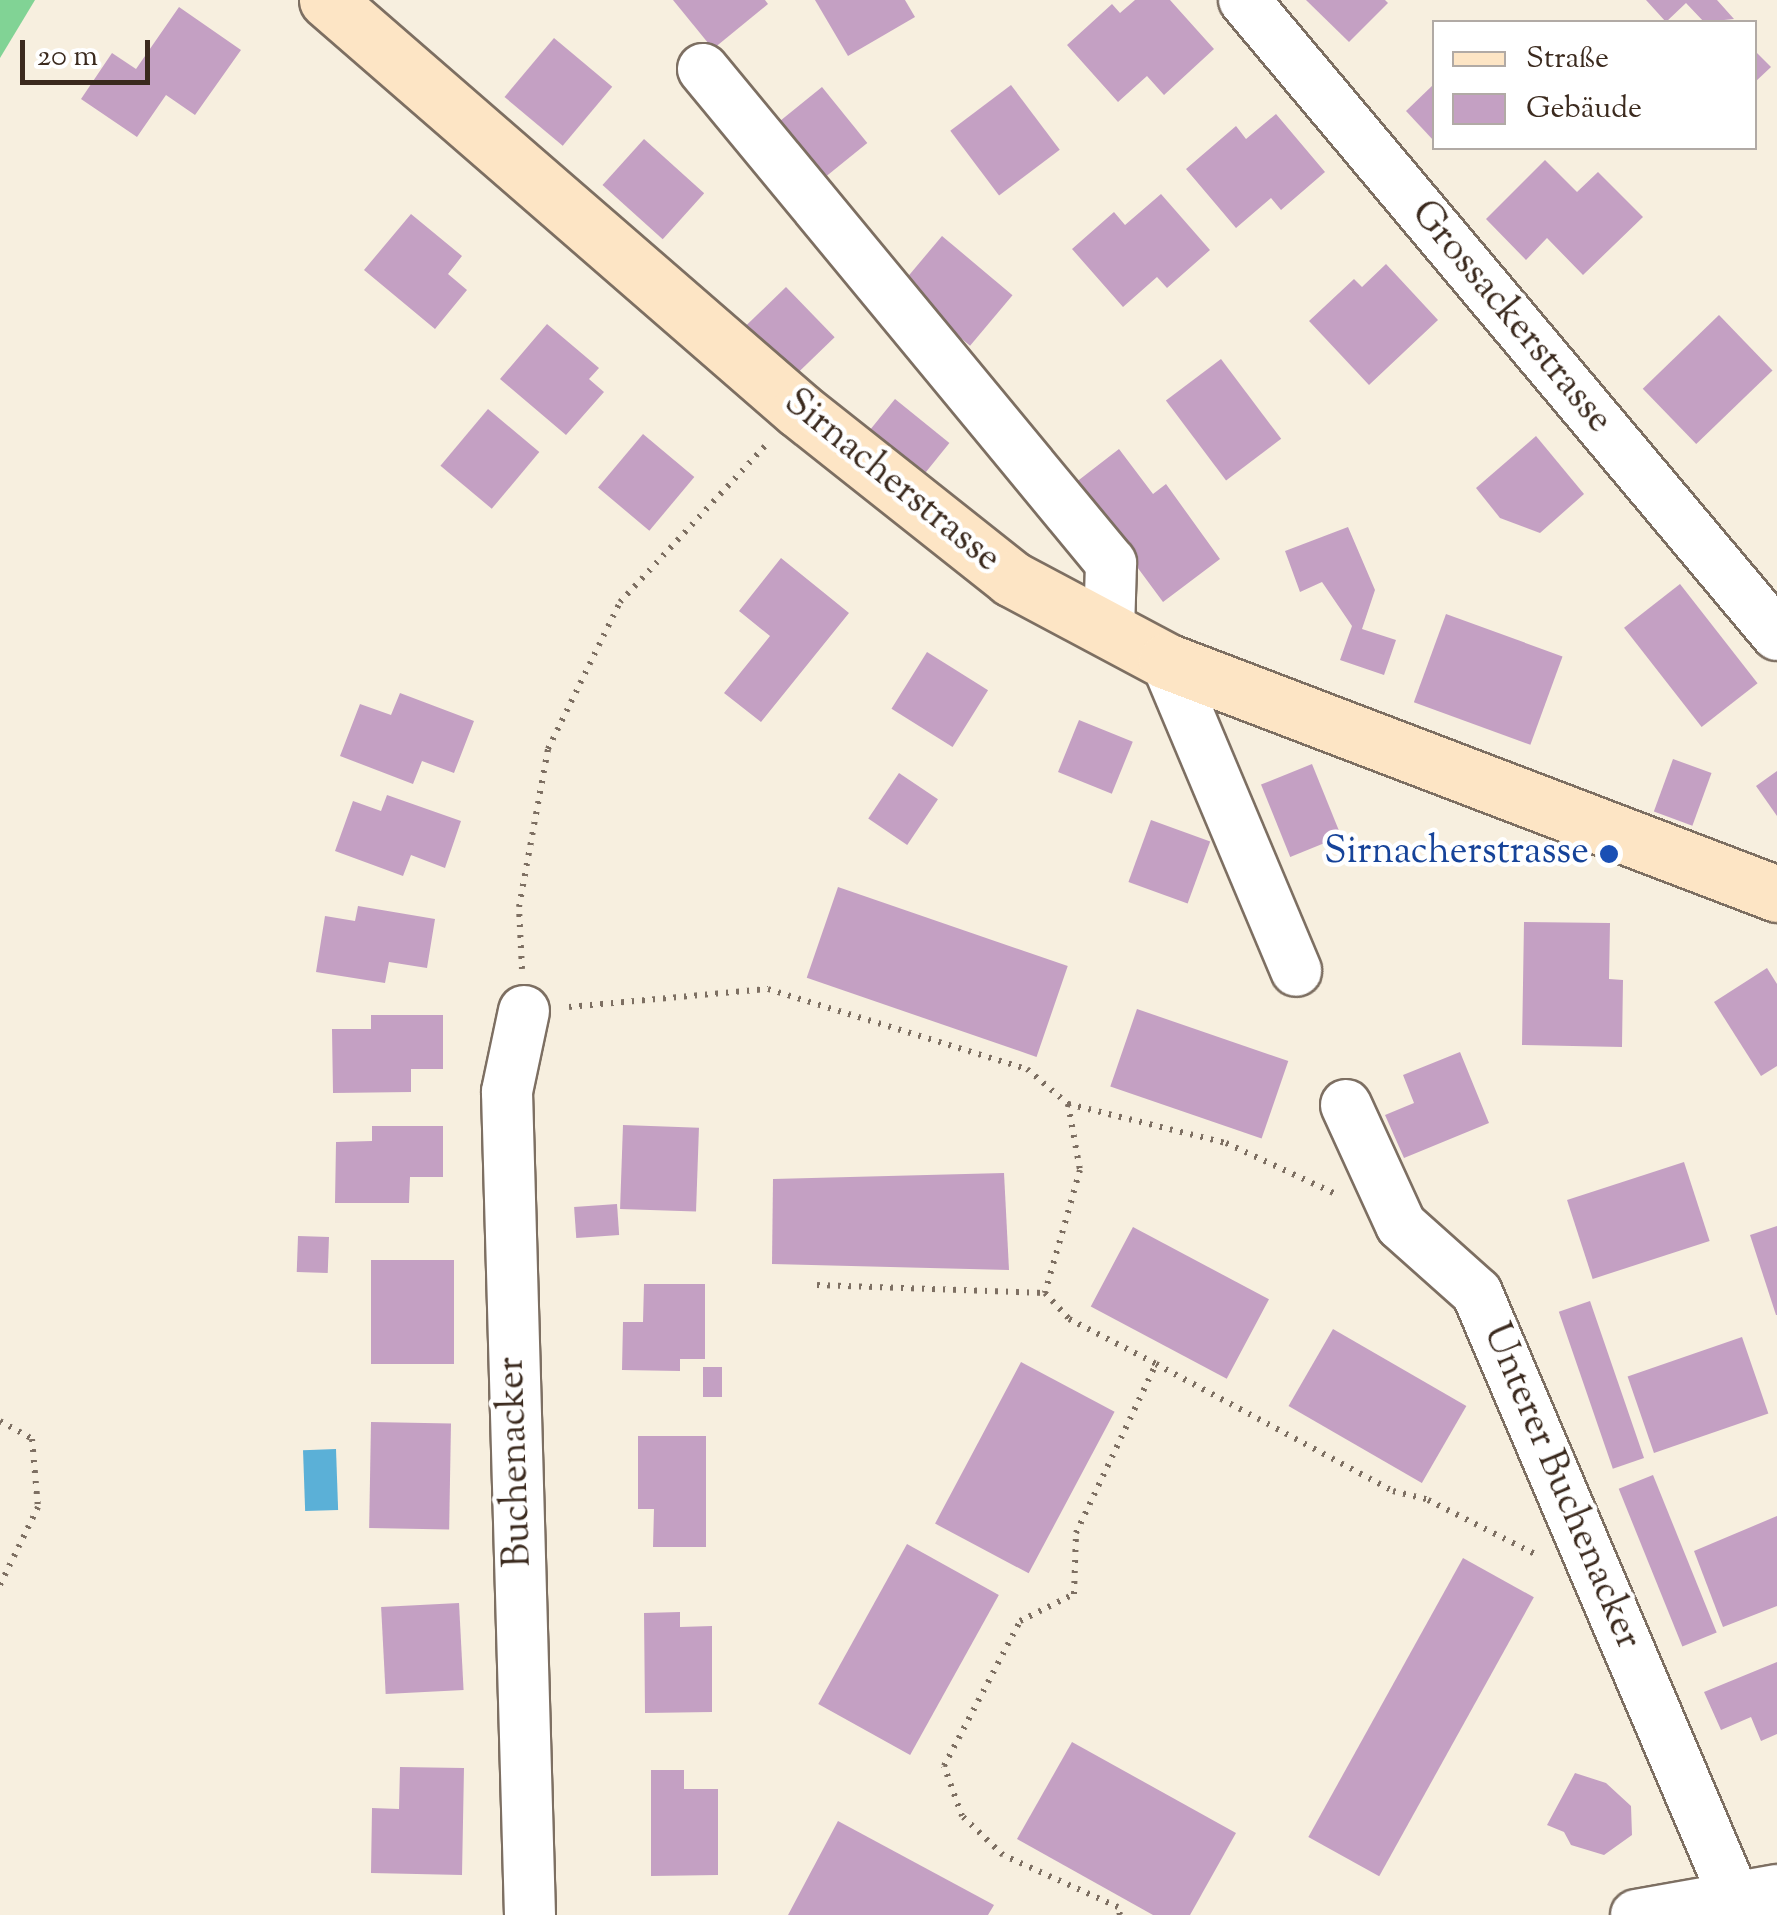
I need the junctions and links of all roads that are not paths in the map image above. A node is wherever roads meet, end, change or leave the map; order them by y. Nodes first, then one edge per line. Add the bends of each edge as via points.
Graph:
1 (326, 0) edge
2 (1244, 0) edge
3 (703, 69) dead end
4 (1108, 632) junction
5 (1777, 635) edge
6 (1166, 661) junction
7 (1777, 894) edge
8 (1296, 970) dead end
9 (524, 1011) road end
10 (1346, 1105) dead end
11 (1756, 1893) edge
12 (530, 1915) edge
13 (1636, 1915) edge

1 - 4 street, Sirnacherstrasse via 799,410 1012,579
2 - 5 street, Grossackerstrasse
3 - 4 street via 1111,563
4 - 6 street, Sirnacherstrasse
6 - 7 street, Sirnacherstrasse
6 - 8 street
9 - 12 street, Buchenacker via 508,1092
10 - 11 street, Unterer Buchenacker via 1401,1225 1477,1293 1604,1590
11 - 13 street

